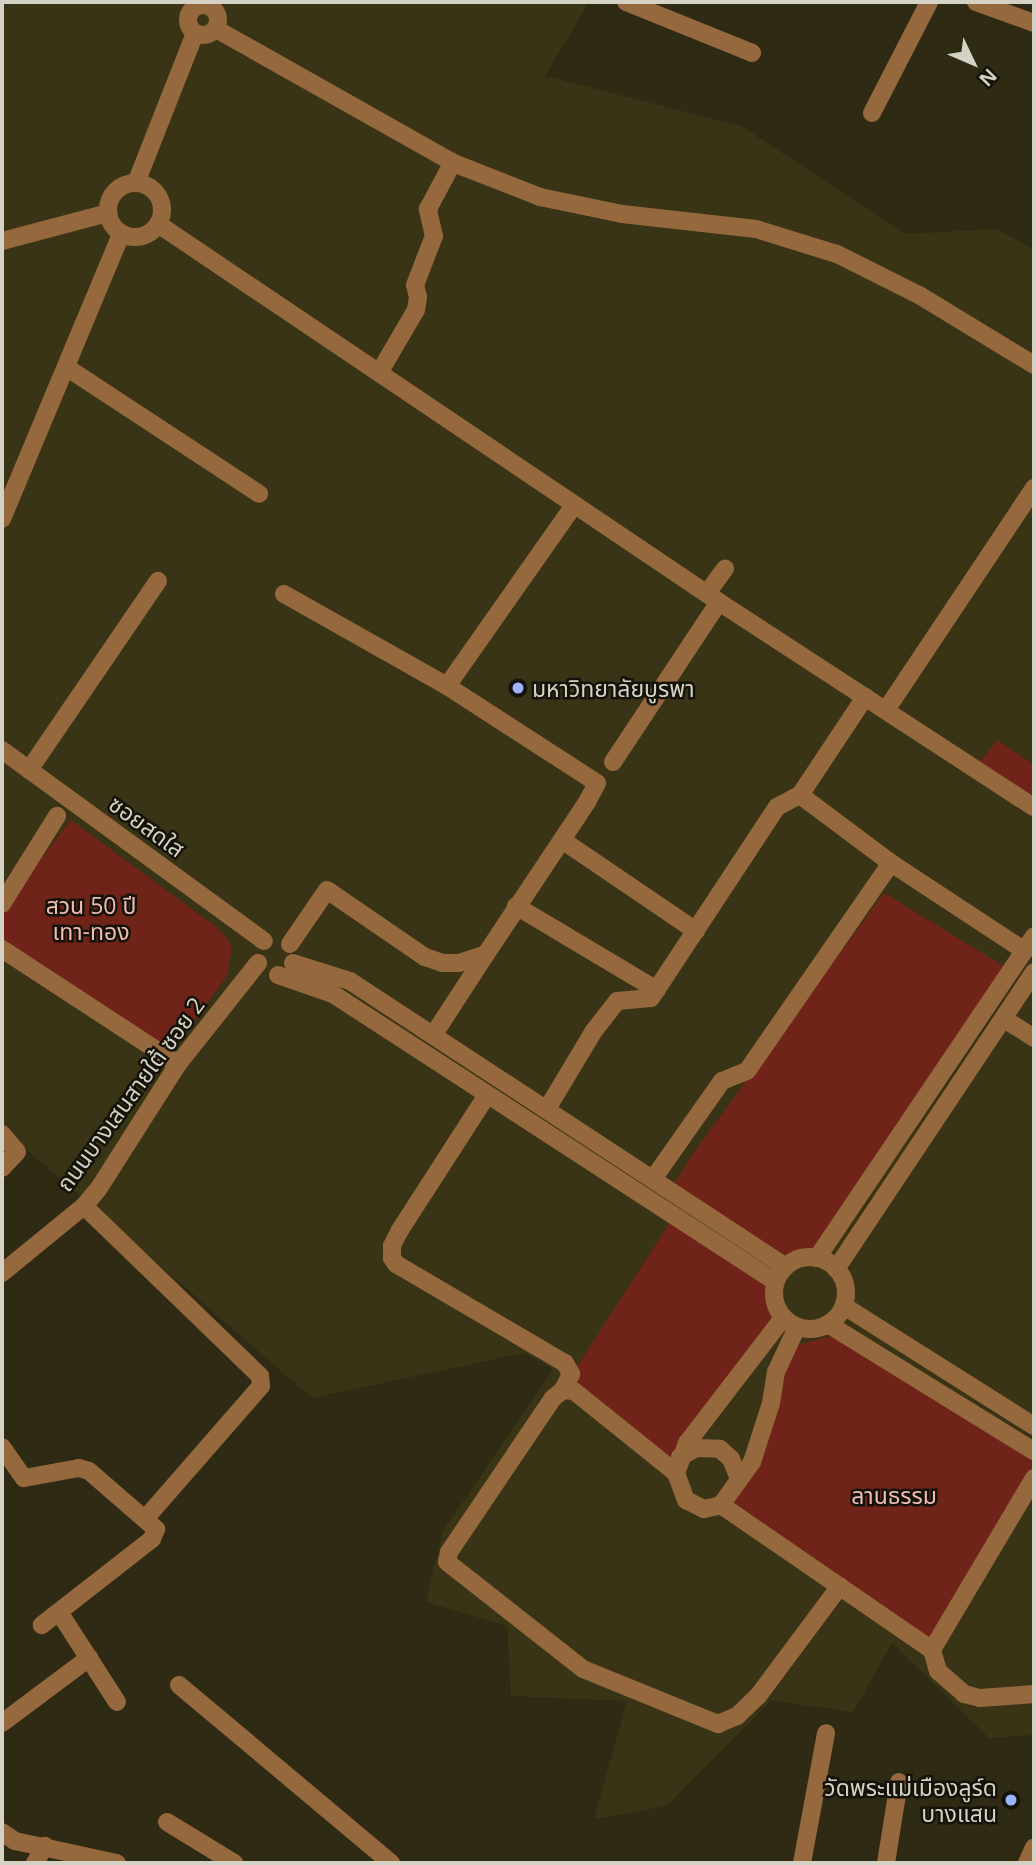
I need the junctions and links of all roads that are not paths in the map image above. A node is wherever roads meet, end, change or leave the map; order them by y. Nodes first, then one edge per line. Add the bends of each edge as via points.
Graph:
1 (626, 2) edge
2 (929, 2) edge
3 (976, 2) edge
4 (195, 5) edge
5 (1034, 23) edge
6 (216, 29) junction
7 (195, 33) junction
8 (752, 53) dead end
9 (872, 113) dead end
10 (453, 162) junction
11 (136, 183) junction
12 (108, 213) junction
13 (158, 224) junction
14 (121, 234) junction
15 (2, 242) edge
16 (1034, 365) edge
17 (66, 367) junction
18 (379, 373) junction
19 (1034, 488) edge
20 (259, 494) dead end
21 (574, 505) junction
22 (2, 519) edge
23 (725, 569) dead end
24 (158, 581) dead end
25 (284, 594) dead end
26 (713, 597) junction
27 (447, 686) junction
28 (865, 696) junction
29 (886, 710) junction
30 (2, 750) edge
31 (613, 762) dead end
32 (29, 770) junction
33 (800, 795) junction
34 (1034, 807) edge
35 (57, 816) dead end
36 (562, 840) junction
37 (891, 863) junction
38 (2, 904) edge
39 (516, 906) junction
40 (696, 930) junction
41 (264, 941) junction
42 (290, 944) junction
43 (1029, 944) edge
44 (2, 949) edge
45 (486, 954) junction
46 (258, 963) junction
47 (293, 963) junction
48 (1034, 972) edge
49 (278, 975) junction
50 (657, 990) junction
51 (1004, 1019) junction
52 (434, 1034) junction
53 (1034, 1038) edge
54 (178, 1064) junction
55 (487, 1095) junction
56 (547, 1109) junction
57 (2, 1134) edge
58 (2, 1168) edge
59 (653, 1179) junction
60 (84, 1206) junction
61 (817, 1258) junction
62 (836, 1269) junction
63 (2, 1273) edge
64 (781, 1275) junction
65 (844, 1306) junction
66 (790, 1322) junction
67 (828, 1324) junction
68 (563, 1390) junction
69 (1034, 1426) edge
70 (2, 1447) edge
71 (1034, 1451) edge
72 (678, 1465) junction
73 (1034, 1478) edge
74 (739, 1479) junction
75 (720, 1505) junction
76 (145, 1519) junction
77 (840, 1586) junction
78 (59, 1612) junction
79 (42, 1625) dead end
80 (932, 1650) junction
81 (89, 1658) junction
82 (178, 1685) dead end
83 (1034, 1694) edge
84 (117, 1702) dead end
85 (2, 1723) edge
86 (827, 1733) dead end
87 (899, 1783) dead end
88 (167, 1822) dead end
89 (2, 1832) edge
90 (45, 1846) junction
91 (1034, 1847) edge
92 (35, 1863) edge
93 (117, 1863) edge
94 (234, 1863) edge
95 (391, 1863) edge
96 (802, 1863) edge
97 (886, 1863) edge
98 (1027, 1863) edge

1 - 8 street
2 - 9 street
3 - 5 street
4 - 6 street via 217,14
4 - 7 street via 188,20
6 - 7 street via 206,35
6 - 10 street
7 - 11 street
10 - 16 street via 540,197 622,214 756,229 837,254 919,295
10 - 18 street via 429,209 434,236 415,285 416,310
11 - 12 street via 116,191
11 - 13 street via 158,196
12 - 14 street
12 - 15 street
13 - 14 street via 138,237
13 - 18 street
14 - 17 street
17 - 20 street
17 - 22 street
18 - 21 street
19 - 29 street
21 - 26 street
21 - 27 street
23 - 26 street
24 - 32 street
25 - 27 street
26 - 28 street
26 - 31 street
27 - 36 street via 597,783
28 - 29 street
28 - 33 street
29 - 34 street
30 - 32 street, ซอยสดใส
32 - 41 street, ซอยสดใส
33 - 37 street
33 - 40 street via 777,807
35 - 38 street
36 - 39 street
36 - 40 street
37 - 43 street
37 - 59 street via 747,1071 722,1081
39 - 45 street
39 - 50 street
40 - 50 street
41 - 42 street, ซอยสดใส via 275,937
41 - 46 street via 257,951
42 - 45 street via 327,890 425,957 458,963
42 - 47 street
43 - 61 street
44 - 54 street
45 - 52 street
46 - 49 street via 266,972
46 - 54 street, ถนนบางเสนสายใต้ ซอย 2
47 - 49 street
47 - 52 street via 350,981
48 - 51 street
49 - 55 street via 332,994
50 - 56 street via 651,998 617,1001
51 - 53 street
51 - 62 street
52 - 56 street
54 - 60 street, ถนนบางเสนสายใต้ ซอย 2
55 - 64 street
55 - 68 street via 400,1230 392,1258 565,1363 571,1374
56 - 59 street
57 - 58 street via 17,1152
59 - 64 street
60 - 63 street, ถนนบางเสนสายใต้ ซอย 2
60 - 76 street via 260,1376 261,1386
61 - 62 street
61 - 64 street via 805,1258
62 - 65 street via 845,1286
64 - 66 street via 775,1300
65 - 67 street
65 - 69 street
66 - 67 street via 807,1329
66 - 72 street via 722,1395
66 - 74 street via 752,1462
67 - 71 street
68 - 72 street via 574,1391
68 - 77 street via 553,1398 449,1552 447,1562 583,1669 718,1724 737,1716 758,1696
70 - 76 street via 24,1478 79,1468 89,1471
72 - 74 street via 696,1448 720,1449 731,1459
72 - 75 street via 686,1500 704,1509
73 - 80 street
74 - 75 street
75 - 77 street
76 - 78 street via 156,1529 152,1539
77 - 80 street
78 - 79 street
78 - 81 street
80 - 83 street via 938,1671 964,1694 980,1698
81 - 84 street
81 - 85 street
82 - 95 street
86 - 96 street
87 - 97 street
88 - 94 street
89 - 90 street via 15,1841
90 - 92 street
90 - 93 street
91 - 98 street

